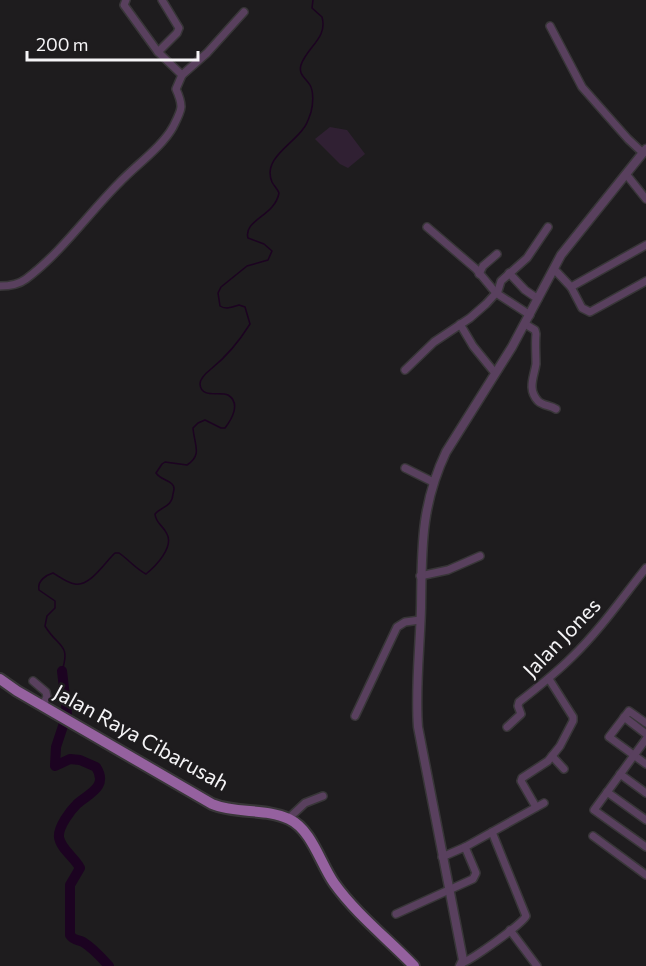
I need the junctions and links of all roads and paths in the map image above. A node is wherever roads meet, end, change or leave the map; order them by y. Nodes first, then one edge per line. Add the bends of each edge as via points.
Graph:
1 (126, 0) edge
2 (162, 0) edge
3 (244, 12) dead end
4 (550, 26) dead end
5 (158, 52) junction
6 (182, 75) junction
7 (645, 151) edge
8 (626, 174) junction
9 (646, 199) edge
10 (427, 227) dead end
11 (548, 227) dead end
12 (646, 244) edge
13 (497, 254) dead end
14 (554, 269) junction
15 (509, 273) junction
16 (479, 274) junction
17 (646, 281) edge
18 (0, 286) edge
19 (571, 287) junction
20 (496, 293) junction
21 (538, 299) junction
22 (530, 315) junction
23 (460, 324) junction
24 (525, 324) junction
25 (405, 370) dead end
26 (495, 373) junction
27 (556, 409) dead end
28 (405, 468) dead end
29 (434, 482) junction
30 (480, 556) dead end
31 (646, 568) edge
32 (420, 576) junction
33 (420, 620) junction
34 (0, 679) edge
35 (549, 679) junction
36 (33, 681) dead end
37 (42, 706) junction
38 (355, 716) dead end
39 (624, 717) junction
40 (646, 723) edge
41 (507, 727) dead end
42 (646, 734) edge
43 (646, 739) edge
44 (552, 756) junction
45 (634, 756) junction
46 (646, 764) edge
47 (564, 770) dead end
48 (620, 774) junction
49 (607, 792) junction
50 (646, 793) edge
51 (323, 796) dead end
52 (544, 803) dead end
53 (536, 807) junction
54 (289, 819) junction
55 (646, 820) edge
56 (492, 832) junction
57 (593, 836) dead end
58 (465, 847) junction
59 (646, 847) edge
60 (442, 857) junction
61 (646, 863) edge
62 (643, 873) edge
63 (448, 891) junction
64 (396, 914) dead end
65 (510, 930) junction
66 (461, 965) edge
67 (414, 966) edge
68 (537, 966) edge

1 - 5 street via 124,5
2 - 5 street via 179,28
3 - 6 street
4 - 7 street via 582,87 628,139
5 - 6 street
6 - 18 street via 176,89 182,105 167,136 27,279
7 - 8 street
8 - 9 street
8 - 14 street via 567,246
10 - 16 street
11 - 15 street via 524,262
12 - 19 street
13 - 16 street
14 - 19 street
14 - 21 street
15 - 20 street
15 - 21 street
16 - 20 street
17 - 19 street via 590,312 582,308
20 - 22 street
20 - 23 street
21 - 22 street
22 - 24 street
23 - 25 street
23 - 26 street
24 - 26 street
24 - 27 street via 536,334 533,393 542,404
26 - 29 street via 446,452
28 - 29 street
29 - 32 street via 423,529
30 - 32 street via 442,572
31 - 35 street, Jalan Jones via 596,631
32 - 33 street
33 - 38 street via 397,627
33 - 60 street via 418,727
34 - 37 main road, Jalan Raya Cibarusah
35 - 41 street, Jalan Jones via 519,702 521,714
35 - 44 street via 573,717
36 - 37 street via 47,695
37 - 54 main road, Jalan Raya Cibarusah via 212,804
39 - 40 street via 629,711
39 - 42 street
39 - 45 street via 609,737
43 - 45 street
44 - 47 street
44 - 53 street via 521,781
45 - 46 street
45 - 48 street
48 - 49 street
48 - 50 street
49 - 55 street
49 - 59 street via 594,810
51 - 54 street via 305,803
52 - 53 street
53 - 56 street
54 - 67 main road via 304,831 347,899
56 - 58 street
56 - 65 street via 526,914 524,921
57 - 62 street
58 - 60 street
58 - 63 street via 476,876
60 - 63 street
61 - 62 street
63 - 64 street
63 - 66 street
65 - 66 street
65 - 68 street

